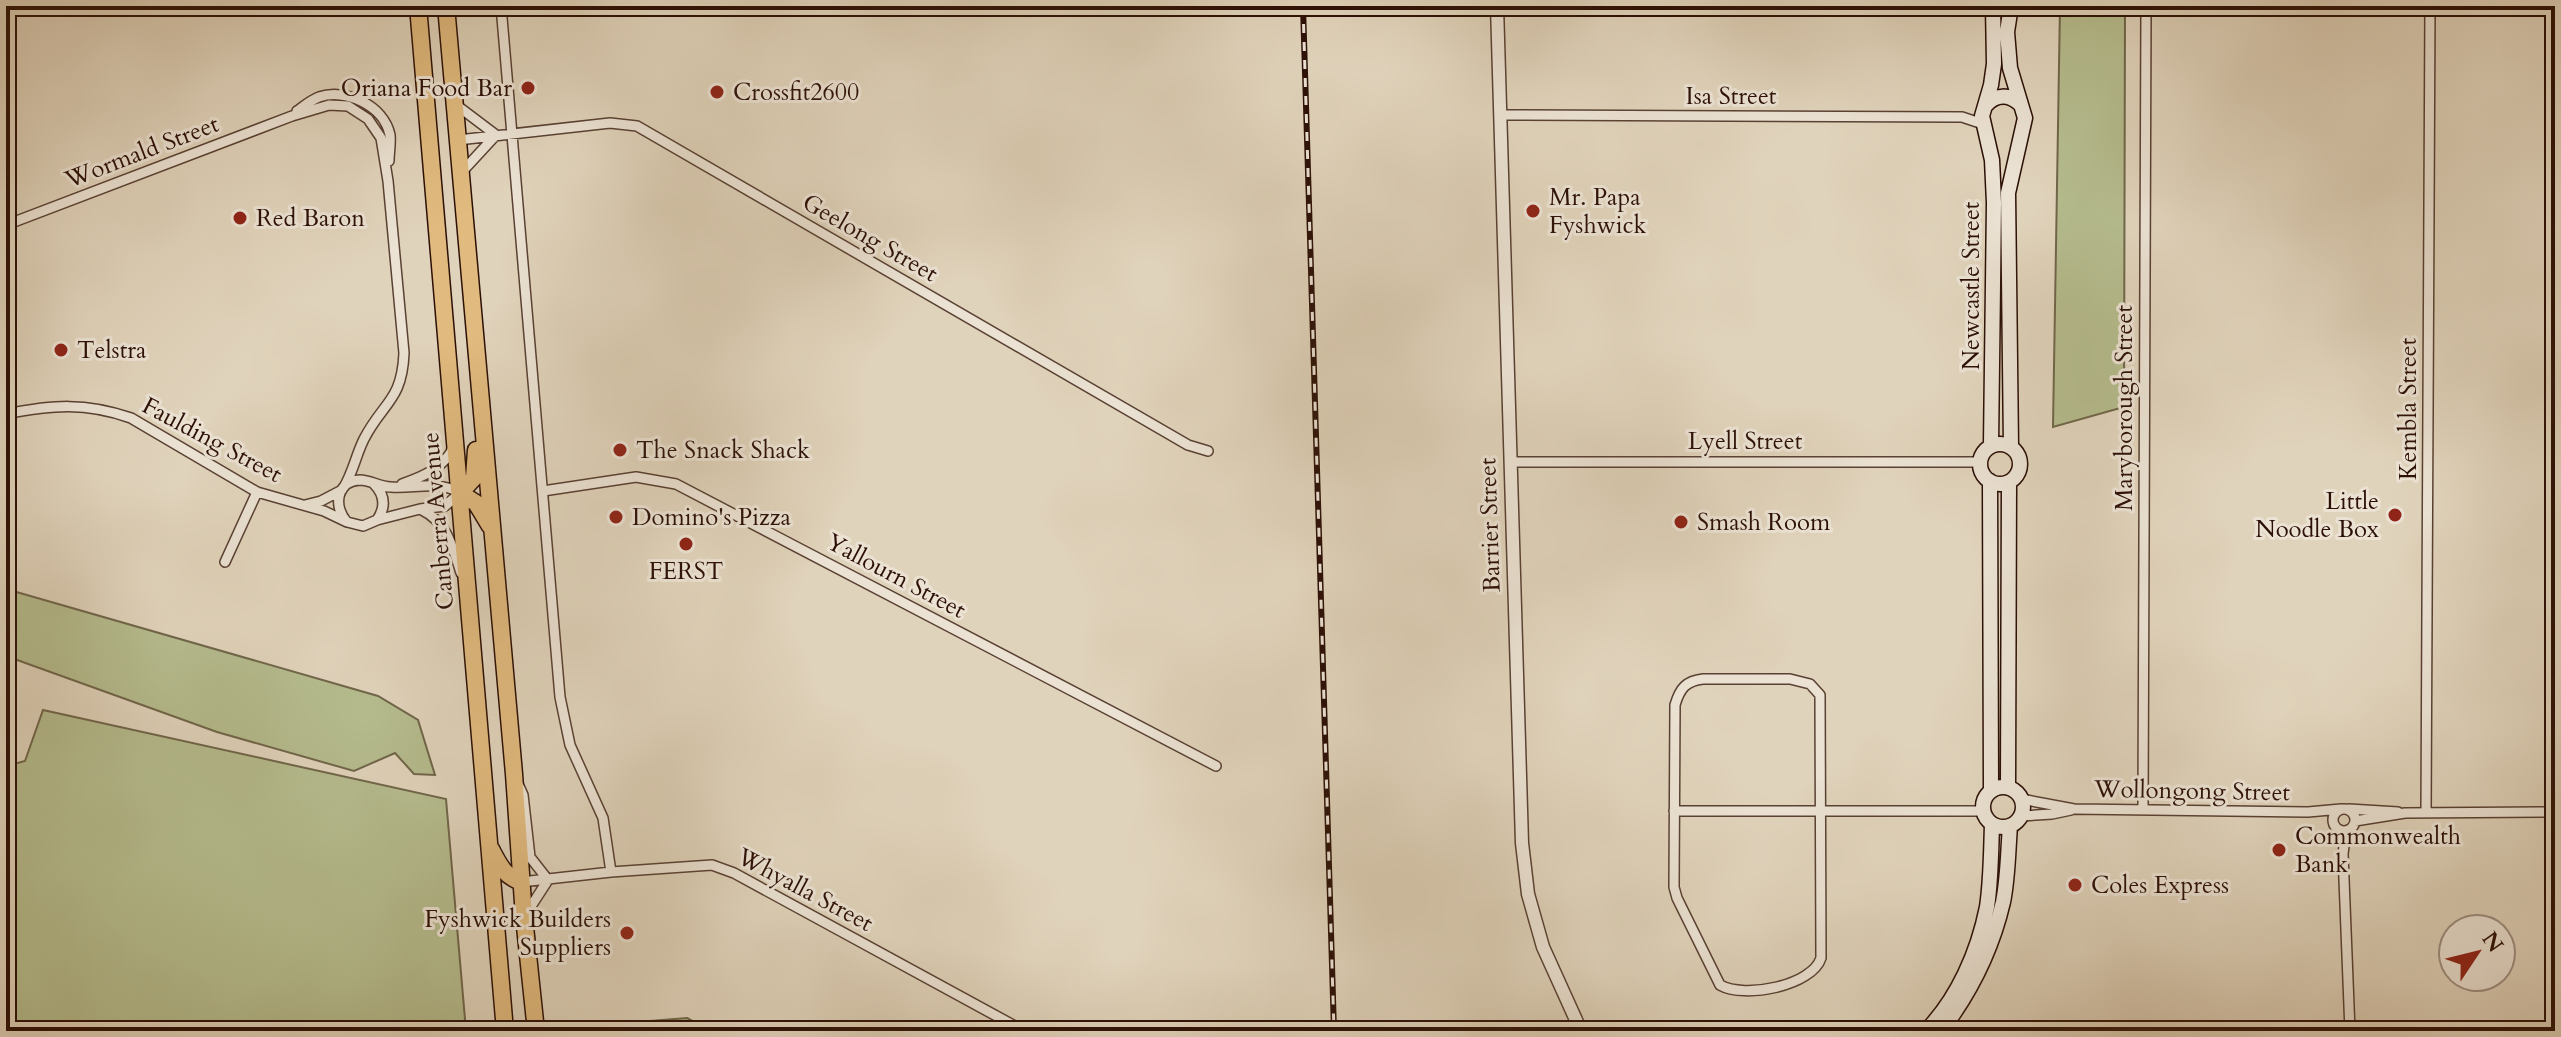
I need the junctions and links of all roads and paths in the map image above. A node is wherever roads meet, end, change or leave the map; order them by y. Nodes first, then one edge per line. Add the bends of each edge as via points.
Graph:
1 (418, 6) edge
2 (446, 6) edge
3 (501, 6) edge
4 (1497, 6) edge
5 (1993, 6) edge
6 (2011, 6) edge
7 (2146, 6) edge
8 (2430, 6) edge
9 (455, 104) junction
10 (2020, 104) junction
11 (1985, 107) junction
12 (427, 114) junction
13 (1500, 115) junction
14 (1962, 117) junction
15 (1984, 126) junction
16 (2020, 131) junction
17 (513, 133) junction
18 (496, 135) junction
19 (458, 140) junction
20 (460, 174) junction
21 (432, 179) junction
22 (6, 225) edge
23 (480, 388) junction
24 (6, 414) edge
25 (454, 426) junction
26 (364, 440) junction
27 (1991, 445) junction
28 (2011, 446) junction
29 (1208, 451) dead end
30 (1510, 462) junction
31 (1980, 462) junction
32 (1990, 481) junction
33 (370, 482) junction
34 (2009, 482) junction
35 (391, 487) junction
36 (343, 489) junction
37 (543, 491) junction
38 (257, 492) junction
39 (460, 493) junction
40 (305, 505) junction
41 (420, 509) junction
42 (377, 520) junction
43 (347, 522) junction
44 (492, 530) junction
45 (225, 562) dead end
46 (469, 599) junction
47 (1216, 766) dead end
48 (514, 774) junction
49 (2008, 787) junction
50 (1991, 790) junction
51 (2021, 799) junction
52 (2074, 809) junction
53 (2343, 809) junction
54 (2143, 810) junction
55 (1674, 811) junction
56 (1820, 811) junction
57 (1983, 811) junction
58 (2308, 812) junction
59 (2555, 812) edge
60 (2405, 813) junction
61 (2426, 813) junction
62 (2016, 821) junction
63 (2355, 821) junction
64 (1992, 825) junction
65 (2339, 827) junction
66 (488, 843) junction
67 (611, 872) junction
68 (548, 880) junction
69 (521, 882) junction
70 (494, 916) junction
71 (524, 917) junction
72 (505, 1031) edge
73 (536, 1031) edge
74 (1024, 1031) edge
75 (1581, 1031) edge
76 (1926, 1031) edge
77 (1941, 1031) edge
78 (2350, 1031) edge

1 - 12 highway, Canberra Avenue
2 - 9 highway
3 - 17 street
4 - 13 street, Barrier Street
5 - 11 main road, Newcastle Street via 1994,64
6 - 10 main road, Newcastle Street via 2008,51
7 - 54 street, Maryborough Street
8 - 61 street, Kembla Street
9 - 18 street
9 - 19 highway
10 - 11 main road via 2003,96
10 - 16 main road, Newcastle Street via 2025,118
11 - 14 street, Isa Street
11 - 15 main road, Newcastle Street
12 - 19 highway via 434,128
12 - 21 highway, Canberra Avenue
13 - 14 street, Isa Street
13 - 30 street, Barrier Street
14 - 15 street, Isa Street
15 - 16 main road via 2003,139
15 - 27 main road, Newcastle Street via 1994,203
16 - 28 main road, Newcastle Street via 2008,193
17 - 18 street, Geelong Street
17 - 29 street, Geelong Street via 610,123 637,126 1188,445
17 - 37 street
18 - 19 street, Geelong Street
18 - 20 street
19 - 20 highway
19 - 21 highway via 438,155
20 - 23 highway
21 - 25 highway, Canberra Avenue
22 - 26 street, Wormald Street via 292,116 329,105 358,111 381,138 404,353 398,390
23 - 39 highway via 474,478
23 - 44 highway
24 - 38 street, Faulding Street via 53,406 111,411
25 - 35 street via 453,450 446,461
25 - 39 highway, Canberra Avenue
26 - 33 street via 359,461
26 - 36 street, Wormald Street
27 - 28 main road
27 - 31 main road
28 - 34 main road via 2021,465
30 - 31 street, Lyell Street
30 - 75 street, Barrier Street via 1528,894 1543,947
31 - 32 main road
32 - 34 main road
32 - 50 main road
33 - 35 street
33 - 36 street via 350,482
33 - 42 street via 383,497
34 - 49 main road
35 - 39 street via 443,486
36 - 40 street, Faulding Street
36 - 43 street via 337,501
37 - 47 street, Yallourn Street via 636,477 676,484
37 - 67 street via 565,729 603,818
38 - 40 street, Faulding Street
38 - 45 street
39 - 41 street via 445,506
39 - 44 highway via 476,503
39 - 46 highway, Canberra Avenue
40 - 43 street, Faulding Street
41 - 42 street
41 - 46 street via 438,519 445,531
42 - 43 street via 363,526
44 - 48 highway
46 - 66 highway, Canberra Avenue
48 - 68 street via 523,795 530,857
48 - 69 highway
49 - 50 main road
49 - 51 main road
50 - 57 main road
51 - 52 street, Wollongong Street
51 - 62 main road
52 - 54 street, Wollongong Street
52 - 62 street, Wollongong Street
53 - 58 street, Wollongong Street
53 - 60 street, Wollongong Street
53 - 63 street via 2354,814
53 - 65 street via 2336,813
54 - 58 street, Wollongong Street
55 - 56 street
55 - 56 street via 1678,694 1693,681 1735,679 1801,681 1820,695
55 - 56 street via 1677,898 1720,985 1757,990 1776,989 1819,964
56 - 57 street
57 - 64 main road
58 - 65 street, Wollongong Street
59 - 61 street, Wollongong Street
60 - 61 street, Wollongong Street
60 - 63 street, Wollongong Street
62 - 64 main road
62 - 77 main road via 2004,900 1990,944 1974,982
63 - 65 street via 2352,828
64 - 76 main road via 1987,906 1979,936 1968,969
65 - 78 street
66 - 69 highway via 504,871
66 - 70 highway, Canberra Avenue
67 - 68 street, Whyalla Street
67 - 74 street, Whyalla Street via 712,865 734,873
68 - 69 street, Whyalla Street
68 - 71 street
69 - 70 highway via 510,886
69 - 71 highway
70 - 72 highway, Canberra Avenue
71 - 73 highway

